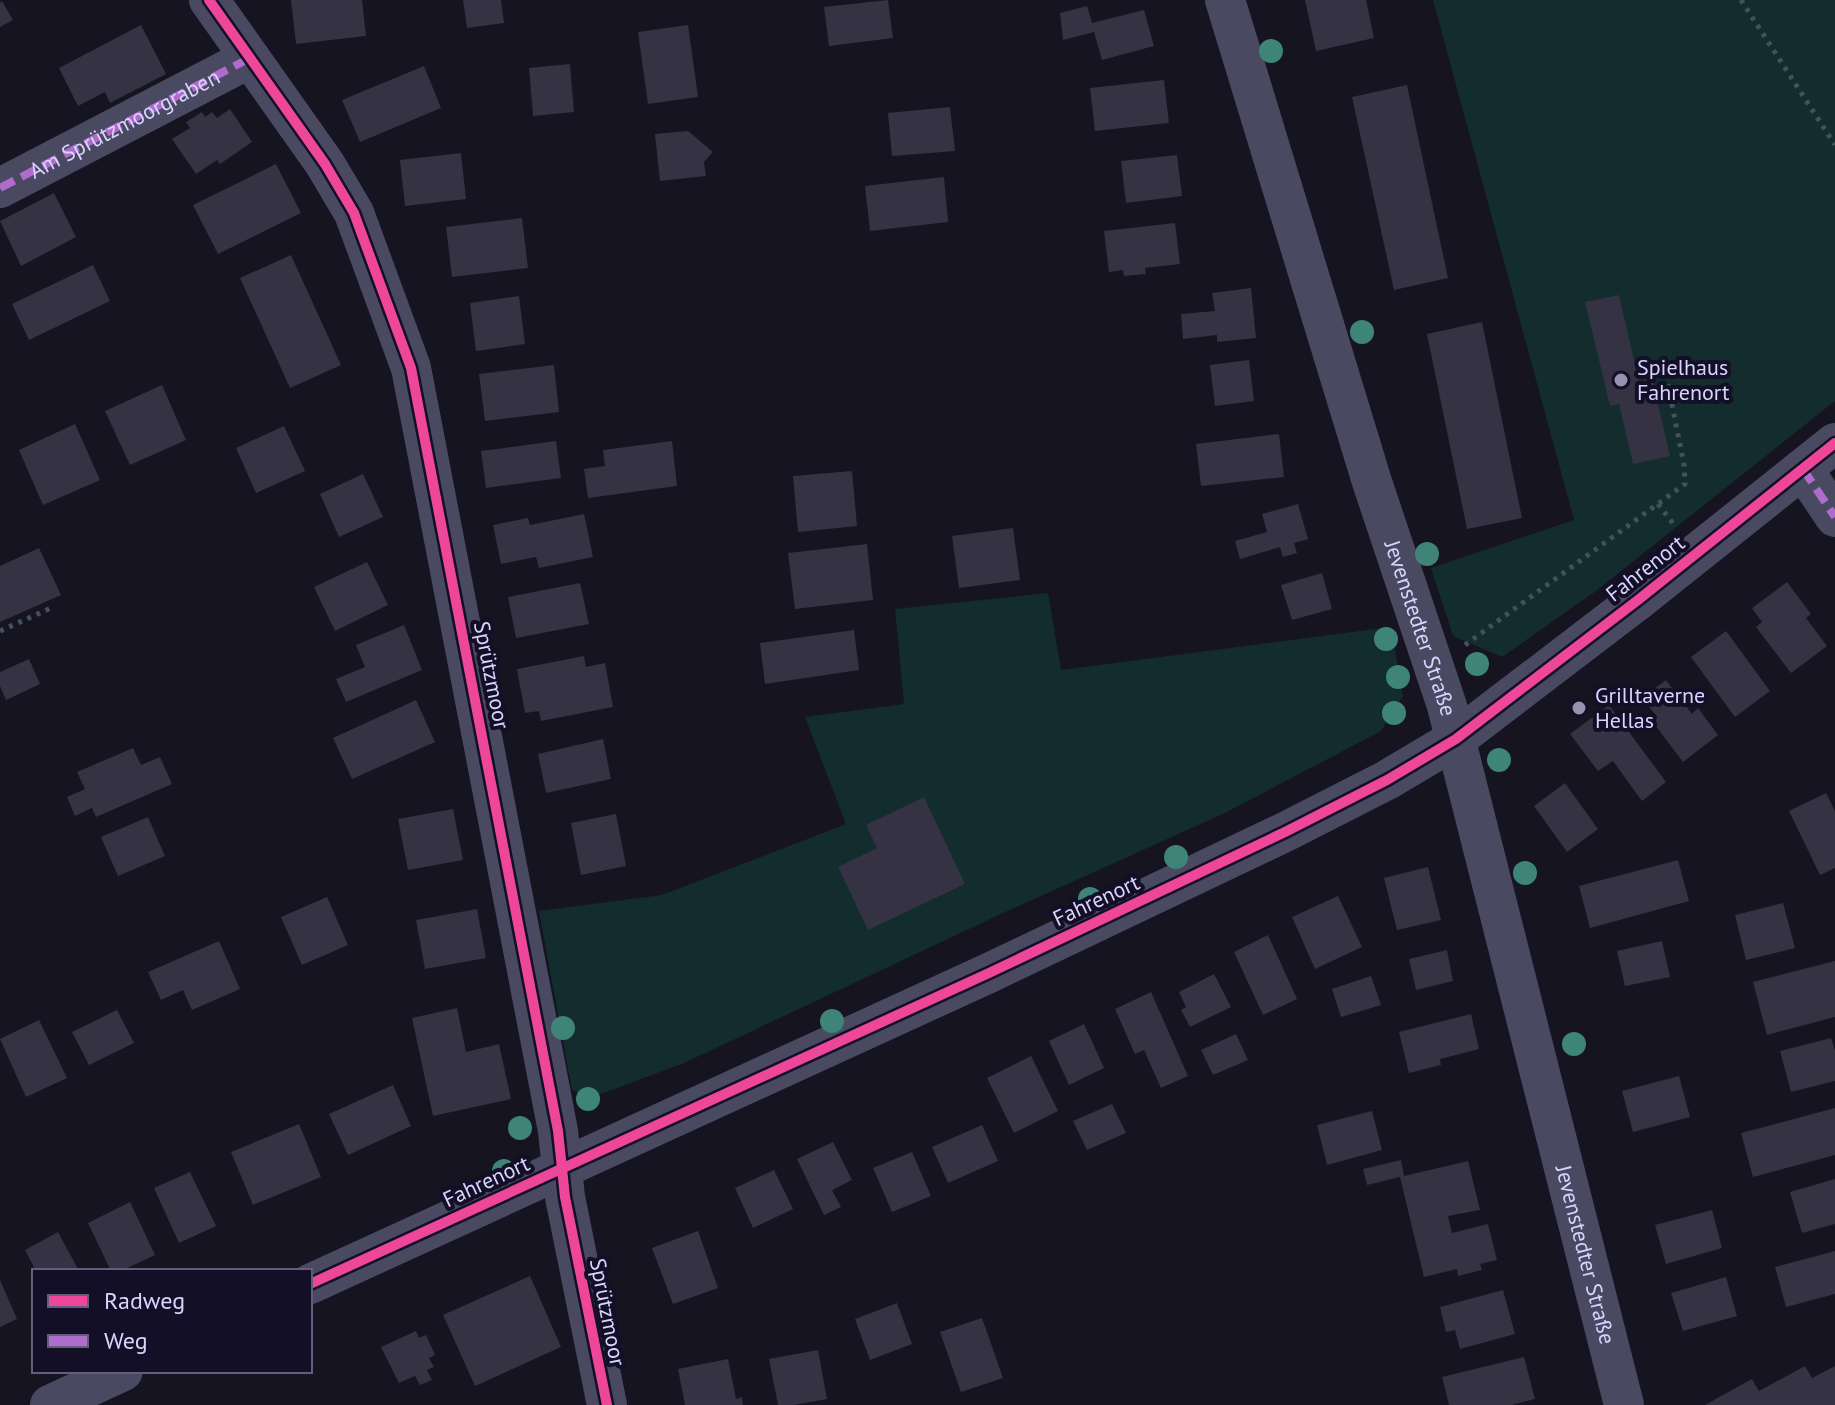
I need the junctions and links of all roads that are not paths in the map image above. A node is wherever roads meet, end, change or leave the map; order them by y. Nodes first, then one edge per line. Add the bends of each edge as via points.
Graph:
1 (209, 0) edge
2 (1225, 0) edge
3 (250, 58) junction
4 (0, 188) edge
5 (1835, 443) edge
6 (1803, 469) junction
7 (1835, 517) edge
8 (1456, 739) junction
9 (562, 1167) junction
10 (312, 1283) edge
11 (119, 1373) edge
12 (50, 1405) edge
13 (607, 1405) edge
14 (1624, 1405) edge

1 - 3 street, Sprützmoor
2 - 8 street, Jevenstedter Straße
3 - 4 street, Am Sprützmoorgraben
3 - 9 street, Sprützmoor via 354,213 411,368
5 - 6 street, Fahrenort
6 - 7 street
6 - 8 street, Fahrenort
8 - 9 street, Fahrenort via 1271,839
8 - 14 street, Jevenstedter Straße
9 - 10 street, Fahrenort
9 - 13 street, Sprützmoor
11 - 12 street

